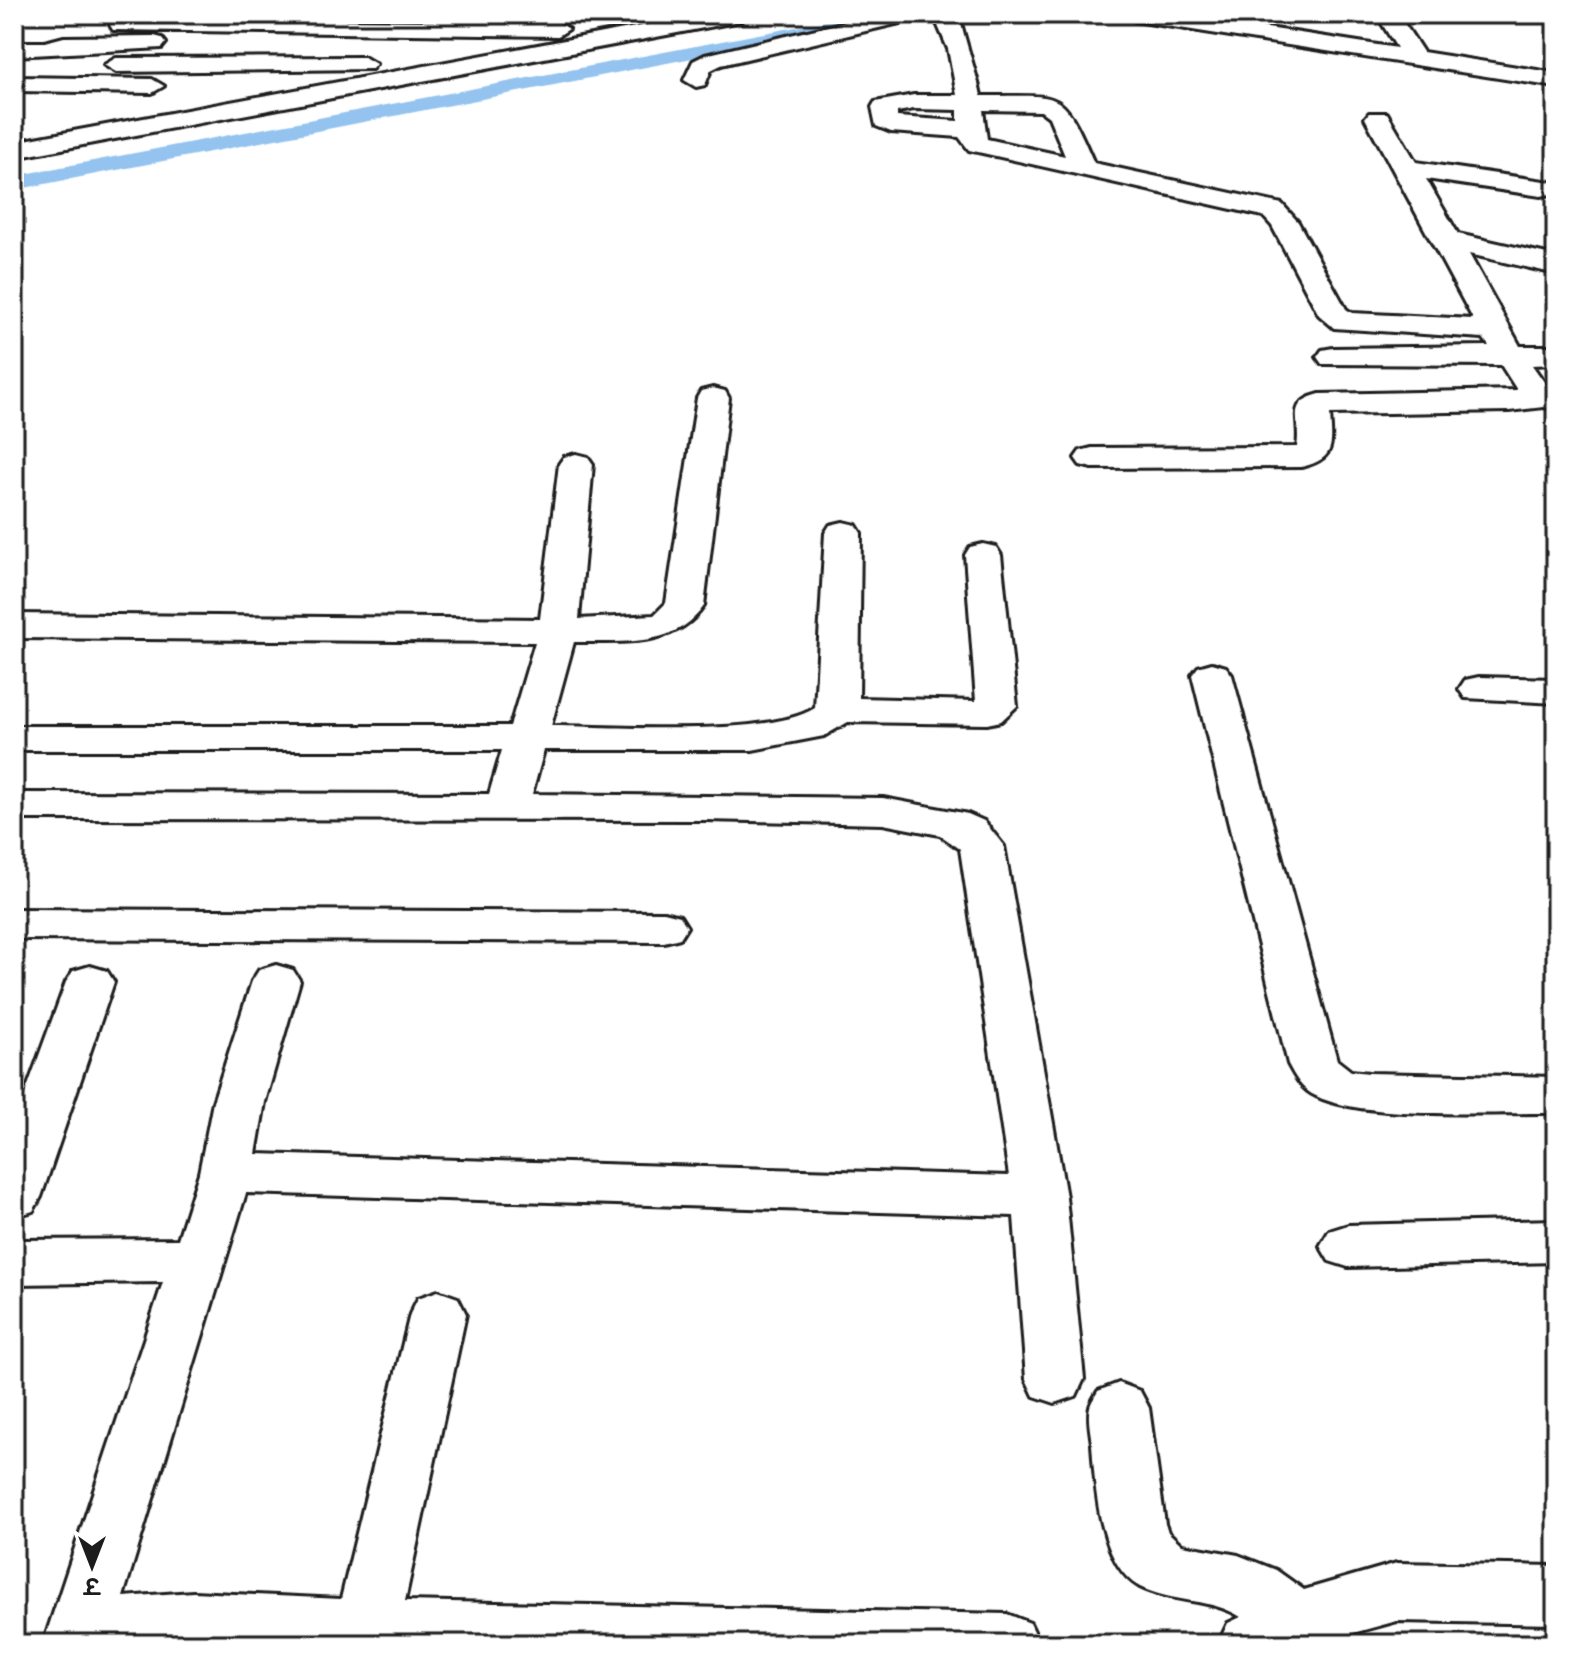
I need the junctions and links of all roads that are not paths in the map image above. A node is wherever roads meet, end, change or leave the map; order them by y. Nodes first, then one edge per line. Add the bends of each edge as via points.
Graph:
1 (741, 14) edge
2 (909, 14) edge
3 (949, 14) edge
4 (1135, 14) edge
5 (1387, 14) edge
6 (168, 20) edge
7 (336, 21) edge
8 (119, 28) edge
9 (648, 33) junction
10 (404, 48) edge
11 (14, 49) edge
12 (1416, 59) junction
13 (14, 65) edge
14 (696, 80) dead end
15 (1556, 80) edge
16 (14, 84) edge
17 (262, 85) junction
18 (971, 116) junction
19 (1378, 118) dead end
20 (14, 150) edge
21 (1519, 153) dead end
22 (1406, 168) junction
23 (1084, 170) junction
24 (1541, 188) junction
25 (1556, 211) edge
26 (1447, 240) junction
27 (1556, 265) edge
28 (1501, 342) junction
29 (1556, 355) edge
30 (1333, 357) dead end
31 (713, 398) dead end
32 (1550, 399) edge
33 (1092, 458) dead end
34 (576, 464) dead end
35 (843, 533) dead end
36 (983, 555) dead end
37 (14, 626) edge
38 (558, 631) junction
39 (1212, 675) dead end
40 (1479, 689) dead end
41 (1556, 691) edge
42 (838, 709) junction
43 (524, 736) junction
44 (14, 738) edge
45 (14, 806) edge
46 (507, 806) junction
47 (14, 924) edge
48 (664, 927) dead end
49 (276, 981) dead end
50 (90, 982) dead end
51 (1556, 1095) edge
52 (30, 1108) edge
53 (226, 1173) junction
54 (14, 1197) edge
55 (1039, 1197) junction
56 (1556, 1241) edge
57 (1348, 1246) dead end
58 (198, 1260) junction
59 (14, 1262) edge
60 (438, 1314) dead end
61 (1055, 1379) dead end
62 (1119, 1408) dead end
63 (1556, 1595) edge
64 (366, 1629) junction
65 (244, 1634) edge
66 (78, 1636) edge
67 (1279, 1637) edge
68 (1007, 1644) edge

1 - 9 street
2 - 14 street via 713,60 701,66
3 - 18 street
4 - 12 street
5 - 12 street
6 - 7 street
6 - 8 street
7 - 10 street
8 - 10 street via 396,43
8 - 11 street
9 - 10 street
9 - 10 street
10 - 17 street
10 - 17 street
12 - 15 street
13 - 17 street
16 - 17 street
17 - 20 street via 40,134
18 - 23 street via 972,140 978,145
18 - 23 street via 1054,106
19 - 22 street
21 - 24 street
22 - 24 street
22 - 26 street
23 - 28 street via 1272,210 1284,222 1334,315 1345,322
24 - 25 street
26 - 27 street
26 - 28 street
28 - 29 street
28 - 30 street
28 - 32 street via 1535,393
31 - 38 street via 687,590 679,615 649,628
32 - 33 street via 1320,404 1313,408 1315,444 1301,457
34 - 38 street
35 - 42 street
36 - 42 street via 997,706 967,714
37 - 38 street
38 - 43 street
39 - 51 street via 1318,1073 1342,1088 1369,1091
40 - 41 street
42 - 43 street via 827,722 752,738
43 - 44 street
43 - 46 street
45 - 46 street
46 - 55 street via 883,811 968,831 982,846
47 - 48 street
49 - 53 street via 239,1102
50 - 52 street
52 - 54 street
53 - 55 street
53 - 58 street
55 - 61 street
56 - 57 street
58 - 59 street
58 - 66 street
60 - 64 street
62 - 67 street via 1134,1530 1144,1552 1159,1565 1231,1581 1272,1600
63 - 67 street via 1397,1592
64 - 65 street
64 - 68 street
65 - 66 street via 193,1622

